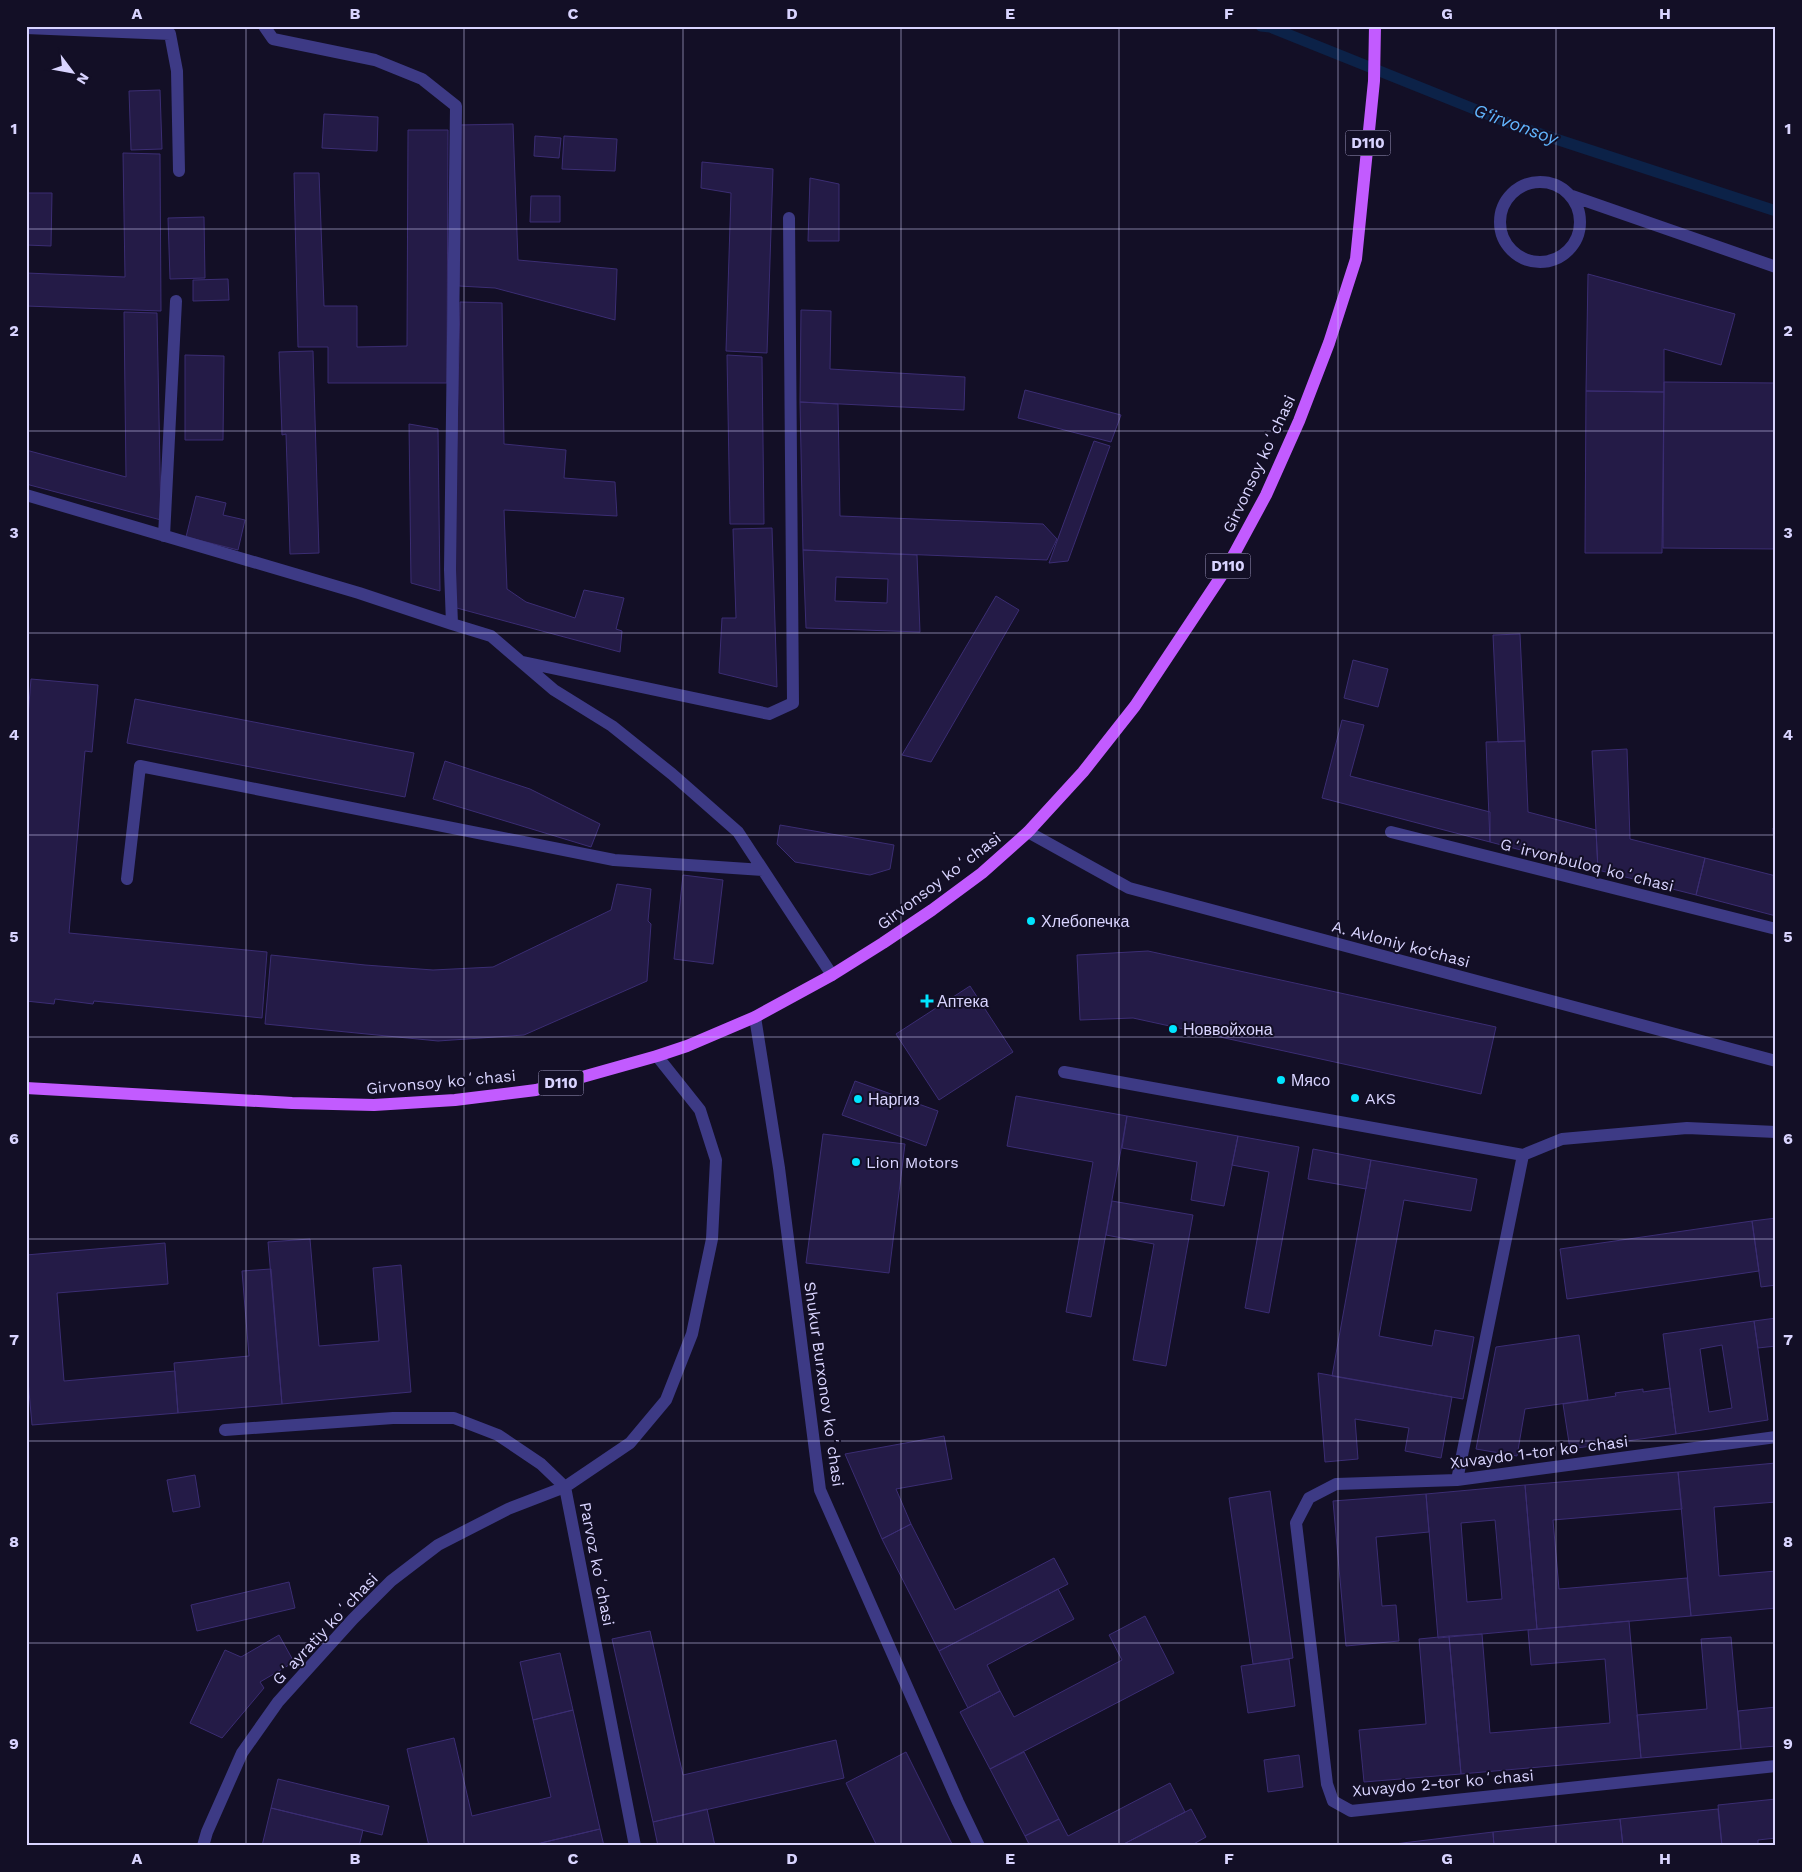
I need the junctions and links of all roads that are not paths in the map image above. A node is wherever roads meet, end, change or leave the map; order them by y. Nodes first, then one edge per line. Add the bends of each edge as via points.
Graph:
1 (264, 26) edge
2 (1375, 26) edge
3 (26, 28) edge
4 (179, 171) dead end
5 (1572, 196) junction
6 (789, 218) dead end
7 (1776, 267) edge
8 (176, 301) dead end
9 (26, 495) edge
10 (164, 536) junction
11 (452, 624) junction
12 (521, 661) junction
13 (1028, 832) junction
14 (1391, 832) dead end
15 (763, 870) junction
16 (127, 879) dead end
17 (1776, 930) edge
18 (832, 975) junction
19 (755, 1017) junction
20 (657, 1056) junction
21 (1776, 1061) edge
22 (1064, 1072) dead end
23 (26, 1088) edge
24 (1776, 1132) edge
25 (1523, 1155) junction
26 (225, 1430) dead end
27 (1776, 1437) edge
28 (1457, 1480) junction
29 (566, 1487) junction
30 (1309, 1498) joint
31 (1776, 1766) edge
32 (203, 1846) edge
33 (635, 1846) edge
34 (979, 1846) edge

1 - 11 street via 273,39 375,60 422,80 456,106
2 - 13 main road, Girvonsoy koʻchasi / D110 via 1374,81 1356,259 1299,421 1266,495 1226,569 1135,706 1083,772
3 - 4 street via 170,34 177,71
5 - 5 street via 1553,183 1530,182 1510,194 1500,214 1502,237 1516,255 1538,262 1560,257 1576,240 1580,217
5 - 7 street
6 - 12 street via 793,703 768,714
8 - 10 street
9 - 10 street
10 - 11 street
11 - 12 street via 491,636
12 - 15 street via 554,690 612,726 672,774 738,832
13 - 18 main road, Girvonsoy koʻchasi / D110 via 982,873 932,910
13 - 21 street, A. Avloniy ko‘chasi via 1129,888
14 - 17 street, Gʻirvonbuloq koʻchasi
15 - 16 street via 614,860 140,766
15 - 18 street
18 - 19 main road, Girvonsoy koʻchasi / D110
19 - 20 main road, Girvonsoy koʻchasi / D110
19 - 34 street, Shukur Burxonov koʻchasi via 779,1168 820,1490
20 - 23 main road, Girvonsoy koʻchasi / D110 via 536,1090 456,1100 374,1105
20 - 29 street, Parvoz koʻchasi via 700,1110 716,1160 712,1239 692,1334 666,1400 630,1443
22 - 25 street
24 - 25 street via 1687,1128 1562,1139
25 - 28 street
26 - 29 street via 393,1418 454,1418 498,1435 541,1464
27 - 28 street, Xuvaydo 1-tor koʻchasi
28 - 30 street, Xuvaydo 1-tor koʻchasi via 1336,1484
29 - 32 street, Gʻayratiy koʻchasi via 508,1510 438,1545 392,1581 353,1618 278,1702 242,1753 206,1832
29 - 33 street, Parvoz koʻchasi
30 - 31 street, Xuvaydo 2-tor koʻchasi via 1296,1524 1327,1784 1333,1802 1351,1811

